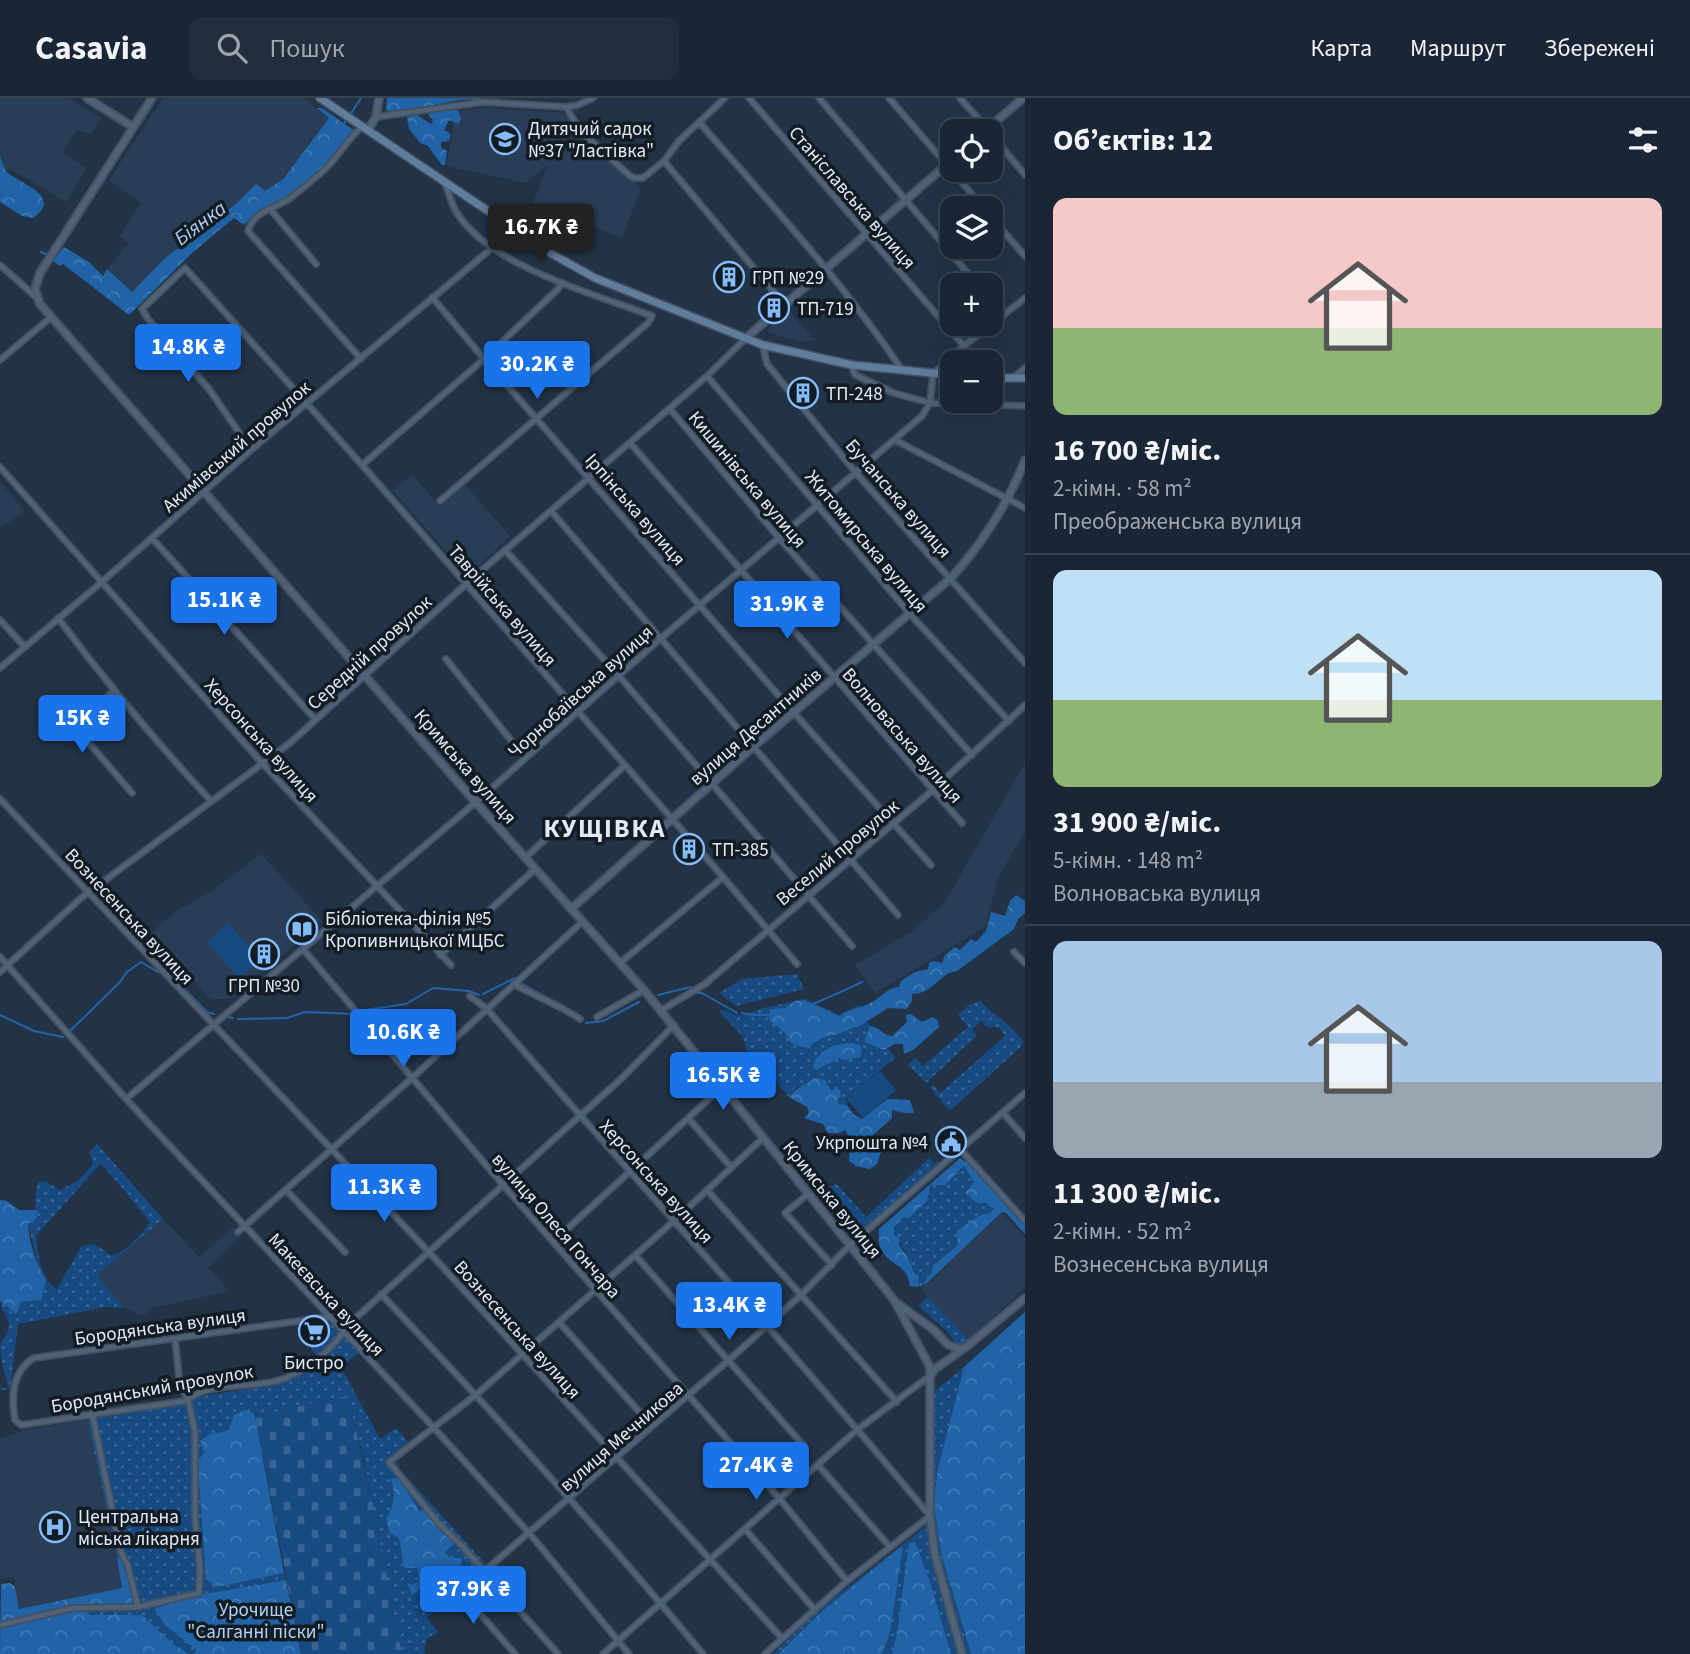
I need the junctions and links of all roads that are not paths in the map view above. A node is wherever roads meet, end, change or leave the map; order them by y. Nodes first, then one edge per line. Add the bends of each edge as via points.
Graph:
1 (87, 98) edge
2 (152, 98) edge
3 (320, 98) edge
4 (379, 98) edge
5 (593, 98) edge
6 (725, 98) edge
7 (749, 98) edge
8 (819, 98) edge
9 (889, 98) edge
10 (960, 98) edge
11 (1023, 98) edge
12 (567, 107) junction
13 (376, 117) junction
14 (978, 119) edge
15 (1001, 119) edge
16 (699, 122) junction
17 (363, 126) junction
18 (133, 127) junction
19 (1003, 149) edge
20 (940, 152) edge
21 (664, 161) junction
22 (940, 170) edge
23 (1025, 175) edge
24 (445, 182) junction
25 (964, 182) edge
26 (975, 196) edge
27 (906, 200) junction
28 (271, 210) junction
29 (1003, 231) edge
30 (866, 235) junction
31 (492, 248) junction
32 (1025, 256) edge
33 (316, 264) dead end
34 (0, 265) edge
35 (827, 269) junction
36 (968, 273) edge
37 (562, 283) junction
38 (432, 297) junction
39 (37, 298) junction
40 (1025, 298) edge
41 (785, 305) junction
42 (1003, 316) edge
43 (50, 318) junction
44 (977, 336) edge
45 (746, 338) junction
46 (763, 345) junction
47 (964, 346) junction
48 (361, 359) junction
49 (484, 359) junction
50 (0, 360) edge
51 (852, 365) junction
52 (1025, 368) edge
53 (903, 371) junction
54 (933, 374) junction
55 (940, 374) edge
56 (707, 376) junction
57 (1025, 378) edge
58 (1003, 379) edge
59 (1013, 379) junction
60 (930, 403) junction
61 (307, 404) junction
62 (1025, 405) edge
63 (670, 409) junction
64 (537, 418) junction
65 (895, 440) junction
66 (631, 443) junction
67 (251, 450) junction
68 (1025, 460) edge
69 (362, 465) junction
70 (0, 467) edge
71 (856, 473) junction
72 (590, 477) junction
73 (203, 492) junction
74 (1006, 499) junction
75 (440, 501) dead end
76 (818, 505) junction
77 (1025, 508) edge
78 (552, 512) junction
79 (152, 538) junction
80 (779, 538) junction
81 (506, 550) junction
82 (742, 570) junction
83 (951, 578) junction
84 (103, 581) junction
85 (466, 584) junction
86 (701, 604) junction
87 (909, 614) junction
88 (58, 618) junction
89 (0, 620) edge
90 (660, 639) junction
91 (24, 646) junction
92 (874, 646) junction
93 (446, 659) dead end
94 (1025, 663) edge
95 (0, 668) edge
96 (364, 674) junction
97 (619, 676) junction
98 (835, 678) junction
99 (114, 691) junction
100 (52, 700) dead end
101 (1025, 705) edge
102 (578, 712) junction
103 (794, 713) junction
104 (315, 719) junction
105 (1009, 721) junction
106 (73, 725) junction
107 (753, 747) junction
108 (972, 755) junction
109 (525, 758) junction
110 (262, 762) junction
111 (624, 766) junction
112 (712, 784) junction
113 (934, 789) junction
114 (132, 793) dead end
115 (0, 799) edge
116 (211, 801) junction
117 (476, 802) junction
118 (671, 820) junction
119 (893, 822) junction
120 (962, 823) dead end
121 (525, 858) junction
122 (851, 858) junction
123 (931, 865) dead end
124 (535, 869) junction
125 (723, 877) junction
126 (377, 886) junction
127 (90, 892) junction
128 (809, 894) junction
129 (571, 909) junction
130 (898, 915) dead end
131 (582, 922) junction
132 (766, 929) junction
133 (852, 946) dead end
134 (303, 949) junction
135 (1014, 952) dead end
136 (440, 955) junction
137 (0, 957) edge
138 (620, 963) junction
139 (1025, 963) edge
140 (797, 964) dead end
141 (8, 965) junction
142 (451, 965) dead end
143 (0, 972) edge
144 (514, 984) junction
145 (643, 990) junction
146 (470, 996) dead end
147 (487, 1009) junction
148 (660, 1011) junction
149 (597, 1017) dead end
150 (580, 1019) dead end
151 (215, 1026) junction
152 (673, 1026) junction
153 (412, 1078) junction
154 (721, 1088) junction
155 (1025, 1093) edge
156 (126, 1099) junction
157 (1003, 1113) junction
158 (580, 1116) junction
159 (688, 1118) junction
160 (763, 1138) junction
161 (1025, 1138) edge
162 (330, 1150) junction
163 (961, 1150) junction
164 (731, 1167) junction
165 (628, 1171) junction
166 (503, 1185) junction
167 (286, 1190) junction
168 (707, 1190) junction
169 (808, 1194) junction
170 (674, 1221) junction
171 (1025, 1221) edge
172 (244, 1226) junction
173 (238, 1232) dead end
174 (553, 1242) junction
175 (850, 1245) junction
176 (428, 1251) junction
177 (345, 1252) dead end
178 (635, 1255) junction
179 (832, 1265) junction
180 (595, 1289) junction
181 (381, 1294) junction
182 (801, 1295) junction
183 (1025, 1298) edge
184 (894, 1300) junction
185 (908, 1310) junction
186 (328, 1317) junction
187 (904, 1321) junction
188 (559, 1322) junction
189 (768, 1324) junction
190 (343, 1333) junction
191 (175, 1339) junction
192 (948, 1345) junction
193 (966, 1347) junction
194 (521, 1353) junction
195 (729, 1360) junction
196 (926, 1362) junction
197 (943, 1363) junction
198 (930, 1375) junction
199 (477, 1394) junction
200 (689, 1395) junction
201 (188, 1399) junction
202 (13, 1402) joint
203 (897, 1402) junction
204 (92, 1413) junction
205 (652, 1426) junction
206 (435, 1429) junction
207 (858, 1429) junction
208 (804, 1446) dead end
209 (615, 1457) junction
210 (818, 1465) junction
211 (570, 1498) junction
212 (779, 1498) junction
213 (930, 1516) junction
214 (745, 1529) junction
215 (530, 1534) junction
216 (890, 1547) junction
217 (710, 1561) junction
218 (486, 1572) junction
219 (847, 1581) junction
220 (661, 1603) junction
221 (138, 1607) junction
222 (814, 1609) junction
223 (0, 1625) edge
224 (781, 1637) junction
225 (618, 1640) junction
226 (515, 1654) edge
227 (558, 1654) edge
228 (603, 1654) edge
229 (629, 1654) edge
230 (703, 1654) edge
231 (765, 1654) edge
232 (962, 1654) edge

1 - 18 street
2 - 18 street
3 - 17 main road
4 - 13 street
5 - 12 street
6 - 16 street
7 - 30 street, Станіславська вулиця
8 - 27 street
9 - 20 street
10 - 14 street
11 - 15 street
12 - 13 street via 483,102
12 - 21 street via 569,115 634,178 643,178
13 - 17 street
16 - 21 street
16 - 35 street
17 - 24 main road
17 - 28 street via 328,165
18 - 39 street via 43,266
19 - 23 street
21 - 41 street
22 - 27 street
24 - 31 street via 458,215
24 - 45 main road via 595,278
25 - 26 street
27 - 30 street
27 - 36 street
28 - 33 street
28 - 48 street via 257,214 248,231
29 - 32 street
30 - 35 street
30 - 47 street, Станіславська вулиця
31 - 37 street
31 - 38 street, Акимівський провулок
34 - 39 street, Кримська вулиця
35 - 41 street
35 - 53 street
37 - 49 street
37 - 64 street via 652,316
38 - 48 street, Акимівський провулок
38 - 49 street, Ірпінська вулиця
39 - 43 street, Кримська вулиця
40 - 42 street
41 - 45 street
43 - 50 street
43 - 73 street, Кримська вулиця
44 - 47 street
45 - 46 main road
45 - 56 street, Середній провулок
46 - 51 main road
46 - 71 street, Бучанська вулиця via 767,364
47 - 54 street
48 - 61 street, Акимівський провулок
49 - 64 street, Ірпінська вулиця
49 - 69 street
51 - 53 main road
51 - 60 street via 855,375
52 - 59 street
53 - 54 main road
54 - 55 main road
54 - 60 street
56 - 63 street, Середній провулок
56 - 76 street, Житомирська вулиця
57 - 59 main road
58 - 59 main road
60 - 62 street
60 - 65 street, Чорнобаївська вулиця
61 - 67 street, Акимівський провулок
61 - 67 street, Таврійська вулиця via 185,268 179,271 142,309 209,388
61 - 69 street, Таврійська вулиця
63 - 66 street, Середній провулок
63 - 80 street, Кишинівська вулиця
64 - 72 street, Ірпінська вулиця
64 - 75 street
65 - 71 street, Чорнобаївська вулиця
65 - 74 street
66 - 72 street, Середній провулок
66 - 82 street, Волноваська вулиця
67 - 73 street, Акимівський провулок
68 - 74 street, вулиця Десантників
69 - 85 street, Таврійська вулиця
70 - 84 street, Херсонська вулиця
71 - 76 street, Чорнобаївська вулиця
71 - 83 street, Бучанська вулиця
72 - 78 street, Середній провулок
72 - 86 street, Ірпінська вулиця
73 - 79 street, Акимівський провулок
73 - 96 street, Кримська вулиця
74 - 77 street
74 - 83 street, вулиця Десантників via 971,556
76 - 80 street, Чорнобаївська вулиця
76 - 87 street, Житомирська вулиця
78 - 81 street, Середній провулок
78 - 90 street
79 - 84 street, Акимівський провулок
79 - 104 street
80 - 82 street, Чорнобаївська вулиця
80 - 92 street, Кишинівська вулиця
81 - 85 street, Середній провулок
81 - 97 street
82 - 86 street, Чорнобаївська вулиця
82 - 98 street, Волноваська вулиця
83 - 87 street, вулиця Десантників
83 - 94 street, Бучанська вулиця
84 - 88 street, Акимівський провулок
84 - 110 street, Херсонська вулиця
85 - 96 street, Середній провулок
85 - 102 street, Таврійська вулиця
86 - 90 street, Чорнобаївська вулиця
86 - 103 street, Ірпінська вулиця
87 - 92 street, вулиця Десантників
87 - 105 street, Житомирська вулиця
88 - 91 street, Акимівський провулок
88 - 99 street
89 - 91 street
90 - 97 street, Чорнобаївська вулиця
90 - 107 street
91 - 95 street, Акимівський провулок
92 - 98 street, вулиця Десантників
92 - 108 street, Кишинівська вулиця
93 - 109 street
96 - 104 street, Середній провулок
96 - 117 street, Кримська вулиця
97 - 102 street, Чорнобаївська вулиця
97 - 112 street
98 - 103 street, вулиця Десантників
98 - 113 street, Волноваська вулиця
99 - 106 street
99 - 116 street
100 - 106 street
101 - 105 street, Веселий провулок
102 - 109 street, Чорнобаївська вулиця
102 - 111 street, Таврійська вулиця
103 - 107 street, вулиця Десантників
103 - 119 street, Ірпінська вулиця
104 - 110 street, Середній провулок
105 - 108 street, Веселий провулок
106 - 114 street
107 - 112 street, вулиця Десантників
107 - 122 street
108 - 113 street, Веселий провулок
109 - 117 street, Чорнобаївська вулиця
110 - 116 street, Середній провулок
110 - 126 street, Херсонська вулиця
111 - 118 street, Таврійська вулиця
111 - 121 street
112 - 118 street, вулиця Десантників
112 - 128 street
113 - 119 street, Веселий провулок
113 - 120 street, Волноваська вулиця
115 - 127 street, Вознесенська вулиця
116 - 127 street, Середній провулок
117 - 121 street, Кримська вулиця
117 - 126 street, Чорнобаївська вулиця
118 - 125 street, Таврійська вулиця
118 - 129 street, вулиця Десантників
119 - 122 street, Веселий провулок
119 - 123 street, Ірпінська вулиця
121 - 124 street, Кримська вулиця
122 - 128 street, Веселий провулок
122 - 130 street
124 - 129 street, Кримська вулиця
124 - 136 street
125 - 132 street, Таврійська вулиця
125 - 138 street
126 - 134 street, Чорнобаївська вулиця
126 - 136 street, Херсонська вулиця
127 - 141 street, Середній провулок
127 - 151 street, Вознесенська вулиця
128 - 132 street, Веселий провулок
128 - 133 street
129 - 131 street, Кримська вулиця
131 - 138 street, Кримська вулиця
131 - 144 street
132 - 140 street, Таврійська вулиця
132 - 148 street, Веселий провулок via 705,984
134 - 151 street, Чорнобаївська вулиця
134 - 153 street, вулиця Олеся Гончара
135 - 139 street
136 - 142 street, Херсонська вулиця
137 - 141 street, Макеєвська вулиця
138 - 145 street, Кримська вулиця
141 - 143 street, Середній провулок
141 - 156 street, Макеєвська вулиця
144 - 147 street
144 - 150 street
145 - 148 street, Кримська вулиця
145 - 149 street
146 - 147 street, Херсонська вулиця
147 - 153 street
147 - 158 street, Херсонська вулиця
148 - 152 street, Кримська вулиця
151 - 156 street, Чорнобаївська вулиця
151 - 162 street, Вознесенська вулиця
152 - 154 street, Кримська вулиця
152 - 158 street
153 - 162 street
153 - 166 street, вулиця Олеся Гончара
154 - 159 street
154 - 160 street, Кримська вулиця
155 - 157 street, вулиця Мечникова
156 - 172 street, Макеєвська вулиця
157 - 161 street
157 - 163 street, вулиця Мечникова
158 - 165 street, Херсонська вулиця
158 - 166 street
159 - 164 street
159 - 165 street
160 - 164 street
160 - 169 street, Кримська вулиця
162 - 167 street
162 - 176 street, Вознесенська вулиця
163 - 171 street
163 - 175 street, вулиця Мечникова
164 - 168 street
165 - 170 street, Херсонська вулиця
165 - 174 street
166 - 174 street, вулиця Олеся Гончара
166 - 176 street
167 - 172 street
167 - 177 street
168 - 170 street
168 - 182 street
169 - 175 street, Кримська вулиця
169 - 179 street via 785,1213
170 - 178 street
170 - 189 street, Херсонська вулиця
172 - 173 street
172 - 186 street, Макеєвська вулиця
174 - 180 street, вулиця Олеся Гончара
175 - 179 street, вулиця Мечникова
175 - 184 street, Кримська вулиця
176 - 181 street
176 - 194 street, Вознесенська вулиця
178 - 180 street
178 - 195 street
179 - 182 street, вулиця Мечникова
180 - 188 street
180 - 200 street, вулиця Олеся Гончара
181 - 190 street
181 - 199 street
182 - 189 street, вулиця Мечникова
182 - 203 street
183 - 193 street
184 - 185 street, Кримська вулиця
184 - 187 street, Кримська вулиця
185 - 187 street
185 - 192 street, Кримська вулиця
186 - 190 street, Макеєвська вулиця
186 - 191 street, Бородянська вулиця
187 - 196 street, Кримська вулиця
188 - 194 street
188 - 205 street
189 - 195 street, вулиця Мечникова
189 - 207 street, Херсонська вулиця
190 - 201 street, Бородянський провулок via 294,1375 204,1391
190 - 206 street, Макеєвська вулиця
191 - 201 street via 180,1386
191 - 202 street, Бородянська вулиця via 34,1357 18,1375
192 - 193 street
192 - 197 street
193 - 197 street
194 - 199 street
194 - 209 street, Вознесенська вулиця
195 - 200 street, вулиця Мечникова
195 - 208 street
196 - 197 street
196 - 198 street, Кримська вулиця
197 - 198 street
198 - 203 street
198 - 213 street, Кримська вулиця
199 - 206 street
199 - 211 street
200 - 205 street, вулиця Мечникова
200 - 212 street, вулиця Олеся Гончара
201 - 204 street, Бородянський провулок
201 - 221 street via 195,1433 199,1593
202 - 204 street, Бородянський провулок via 15,1420 21,1425
203 - 207 street
204 - 221 street via 121,1552
205 - 209 street, вулиця Мечникова
206 - 215 street, Макеєвська вулиця
206 - 218 street via 390,1462 440,1525
207 - 210 street
207 - 213 street, Херсонська вулиця
209 - 211 street, вулиця Мечникова
209 - 217 street, Вознесенська вулиця
210 - 212 street
210 - 216 street
211 - 215 street, вулиця Мечникова
211 - 220 street
212 - 214 street
212 - 219 street, вулиця Олеся Гончара
213 - 216 street
213 - 232 street, Кримська вулиця via 935,1555
214 - 217 street
214 - 222 street
215 - 218 street, вулиця Мечникова
215 - 225 street, Макеєвська вулиця
216 - 219 street
217 - 220 street
217 - 224 street, Вознесенська вулиця
218 - 226 street, вулиця Мечникова via 467,1586 465,1594
218 - 227 street
219 - 222 street
220 - 225 street
220 - 230 street
221 - 223 street via 73,1608
222 - 224 street
224 - 231 street
225 - 228 street
225 - 229 street, Макеєвська вулиця

